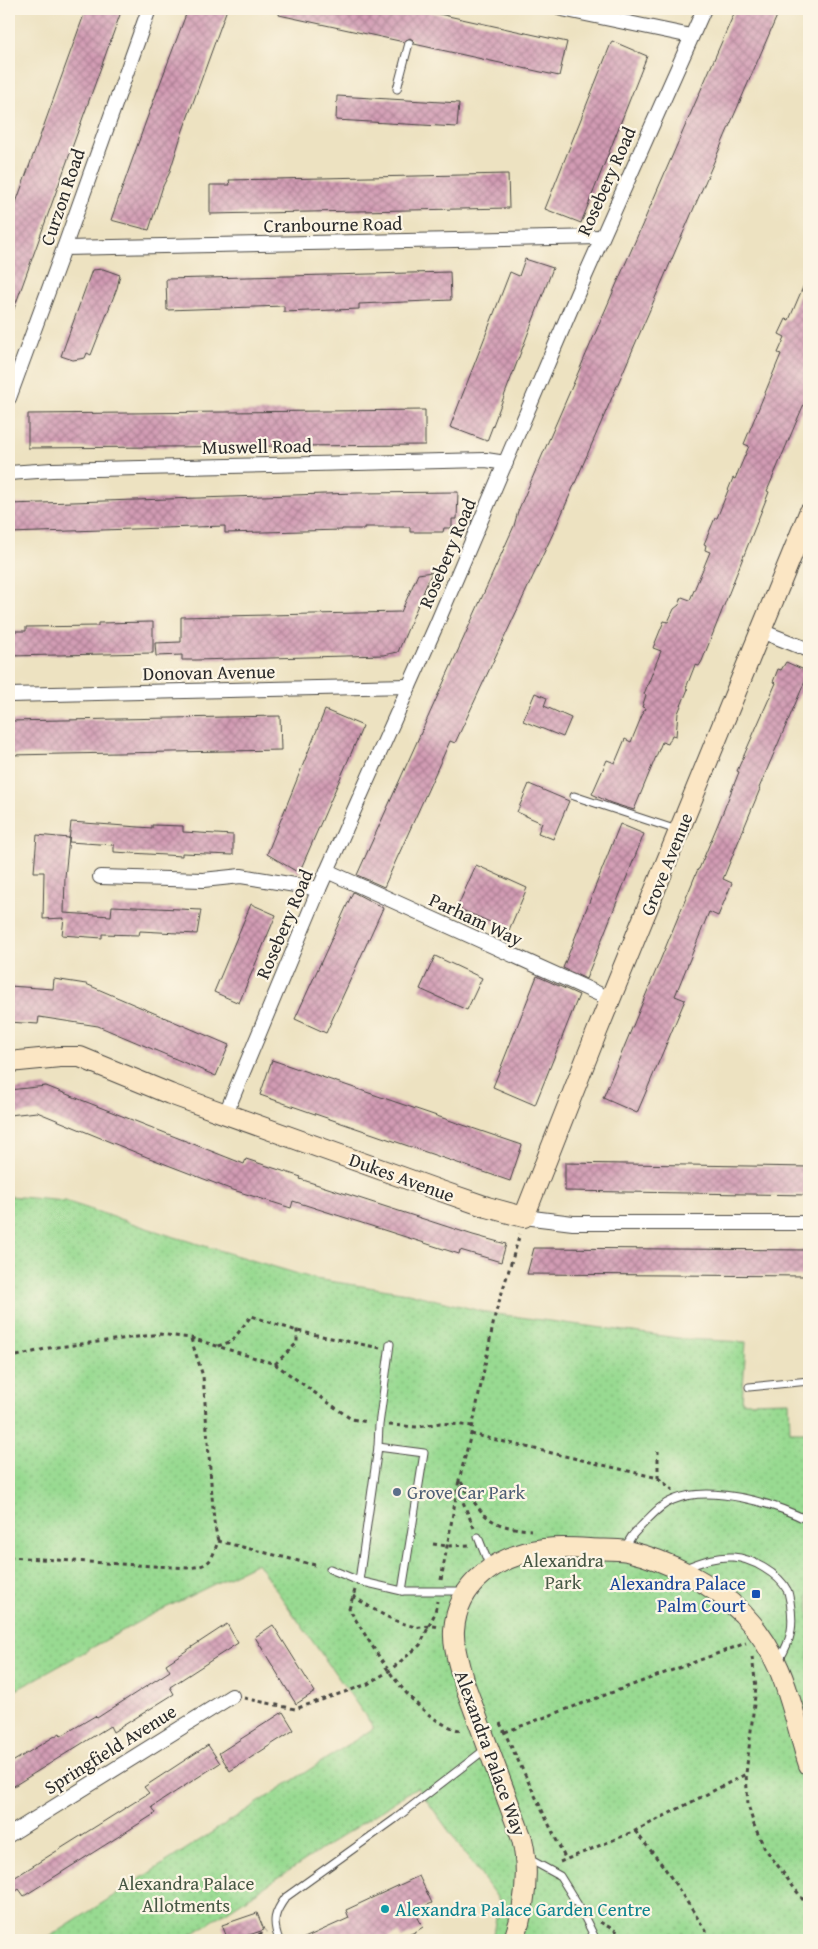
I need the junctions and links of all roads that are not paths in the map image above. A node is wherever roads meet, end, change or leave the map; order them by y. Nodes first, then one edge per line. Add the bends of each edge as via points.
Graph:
1 (149, 9) edge
2 (562, 9) edge
3 (704, 9) edge
4 (691, 36) junction
5 (408, 43) dead end
6 (397, 89) dead end
7 (602, 237) junction
8 (64, 248) junction
9 (9, 398) edge
10 (506, 463) junction
11 (9, 473) edge
12 (809, 513) edge
13 (761, 631) junction
14 (809, 650) edge
15 (410, 686) junction
16 (9, 695) edge
17 (574, 796) dead end
18 (680, 831) junction
19 (327, 871) junction
20 (100, 877) dead end
21 (319, 889) junction
22 (610, 999) junction
23 (9, 1062) edge
24 (226, 1113) junction
25 (524, 1217) junction
26 (809, 1223) edge
27 (390, 1347) road end
28 (809, 1381) edge
29 (749, 1387) dead end
30 (378, 1447) junction
31 (809, 1521) edge
32 (477, 1541) road end
33 (625, 1551) junction
34 (490, 1568) junction
35 (330, 1569) road end
36 (680, 1570) junction
37 (358, 1583) junction
38 (402, 1591) junction
39 (467, 1591) junction
40 (777, 1662) junction
41 (232, 1696) road end
42 (488, 1748) junction
43 (809, 1765) edge
44 (9, 1834) edge
45 (526, 1858) junction
46 (279, 1940) edge
47 (514, 1940) edge
48 (596, 1940) edge

1 - 8 street, Curzon Road
2 - 4 street
3 - 4 street, Rosebery Road
4 - 7 street, Rosebery Road
5 - 6 lane
7 - 8 street, Cranbourne Road
7 - 10 street, Rosebery Road
8 - 9 street, Curzon Road
10 - 11 street, Muswell Road via 486,460
10 - 15 street, Rosebery Road
12 - 13 street, Grove Avenue
13 - 14 street
13 - 18 street, Grove Avenue
15 - 16 street, Donovan Avenue
15 - 19 street, Rosebery Road
17 - 18 lane
18 - 22 street, Grove Avenue
19 - 21 street, Rosebery Road
19 - 22 street, Parham Way
20 - 21 street via 204,880 241,876
21 - 24 street, Rosebery Road
22 - 25 street, Grove Avenue
23 - 24 street, Dukes Avenue via 80,1057
24 - 25 street, Dukes Avenue via 438,1190
25 - 26 street, Dukes Avenue via 572,1223
27 - 30 lane
28 - 29 lane
30 - 37 lane
30 - 38 lane via 424,1453
31 - 33 lane via 744,1498 710,1494 684,1497 672,1500 656,1511 628,1539
32 - 34 lane
33 - 34 street, Alexandra Palace Way via 546,1548 507,1558
33 - 36 street, Alexandra Palace Way
34 - 39 street, Alexandra Palace Way
35 - 37 lane
36 - 40 street, Alexandra Palace Way via 722,1595 744,1615 756,1640
36 - 40 lane via 711,1558 735,1557 755,1562 770,1572 787,1590 792,1615 788,1646
37 - 38 lane
38 - 39 lane
39 - 42 street, Alexandra Palace Way via 454,1631 456,1654 462,1680
40 - 43 street, Alexandra Palace Way via 794,1706
41 - 44 street, Springfield Avenue
42 - 45 street, Alexandra Palace Way
42 - 46 lane via 286,1897 277,1910 274,1928
45 - 47 street, Alexandra Palace Way via 526,1886
45 - 48 lane via 560,1876

